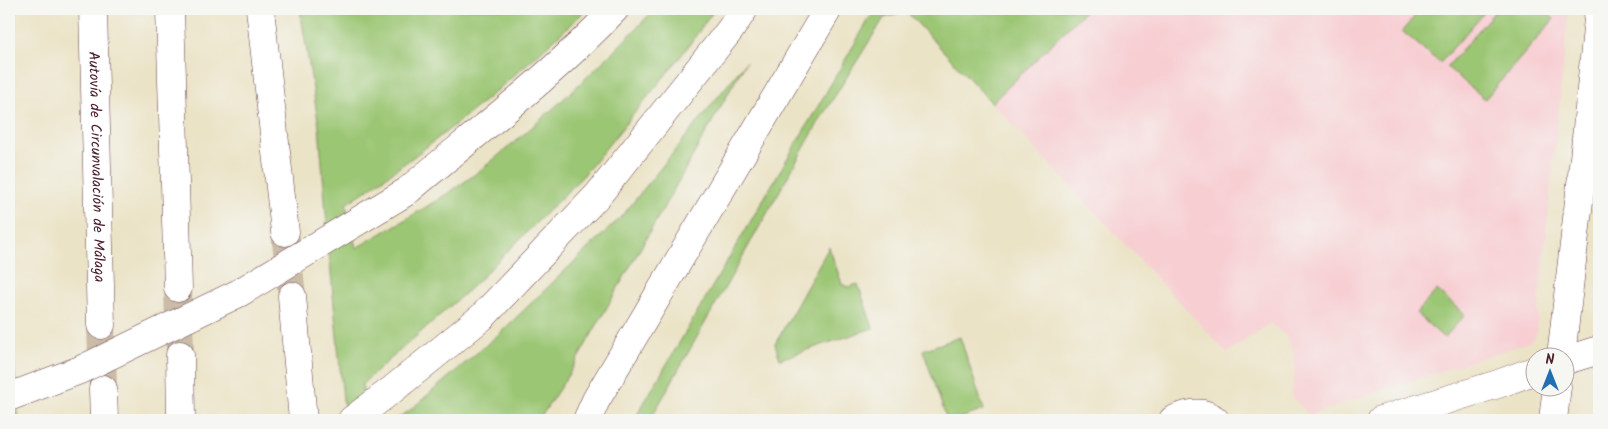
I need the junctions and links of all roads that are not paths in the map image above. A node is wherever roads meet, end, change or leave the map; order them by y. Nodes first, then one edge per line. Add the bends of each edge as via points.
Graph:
1 (93, 9) edge
2 (170, 9) edge
3 (260, 9) edge
4 (614, 9) edge
5 (744, 9) edge
6 (828, 9) edge
7 (1599, 9) edge
8 (1592, 157) edge
9 (285, 232) tunnel mouth
10 (178, 288) tunnel mouth
11 (292, 296) tunnel mouth
12 (101, 325) tunnel mouth
13 (1563, 346) edge
14 (1599, 350) edge
15 (180, 355) tunnel mouth
16 (1576, 357) edge
17 (1526, 374) edge
18 (103, 389) tunnel mouth
19 (9, 396) edge
20 (1556, 396) edge
21 (104, 420) edge
22 (182, 420) edge
23 (303, 420) edge
24 (352, 420) edge
25 (587, 420) edge
26 (1173, 420) edge
27 (1215, 420) edge
28 (1381, 420) edge
29 (1553, 420) edge

1 - 12 main road, Autovía de Circunvalación de Málaga
2 - 10 main road
3 - 9 main road
4 - 19 main road, bridge via 505,110 406,192 239,293 80,370
5 - 24 main road via 598,195 482,317
6 - 25 main road
7 - 8 main road
8 - 13 main road
11 - 23 main road
14 - 16 main road
15 - 22 main road
17 - 28 main road
18 - 21 main road
20 - 29 main road
26 - 27 main road via 1184,414 1198,413

